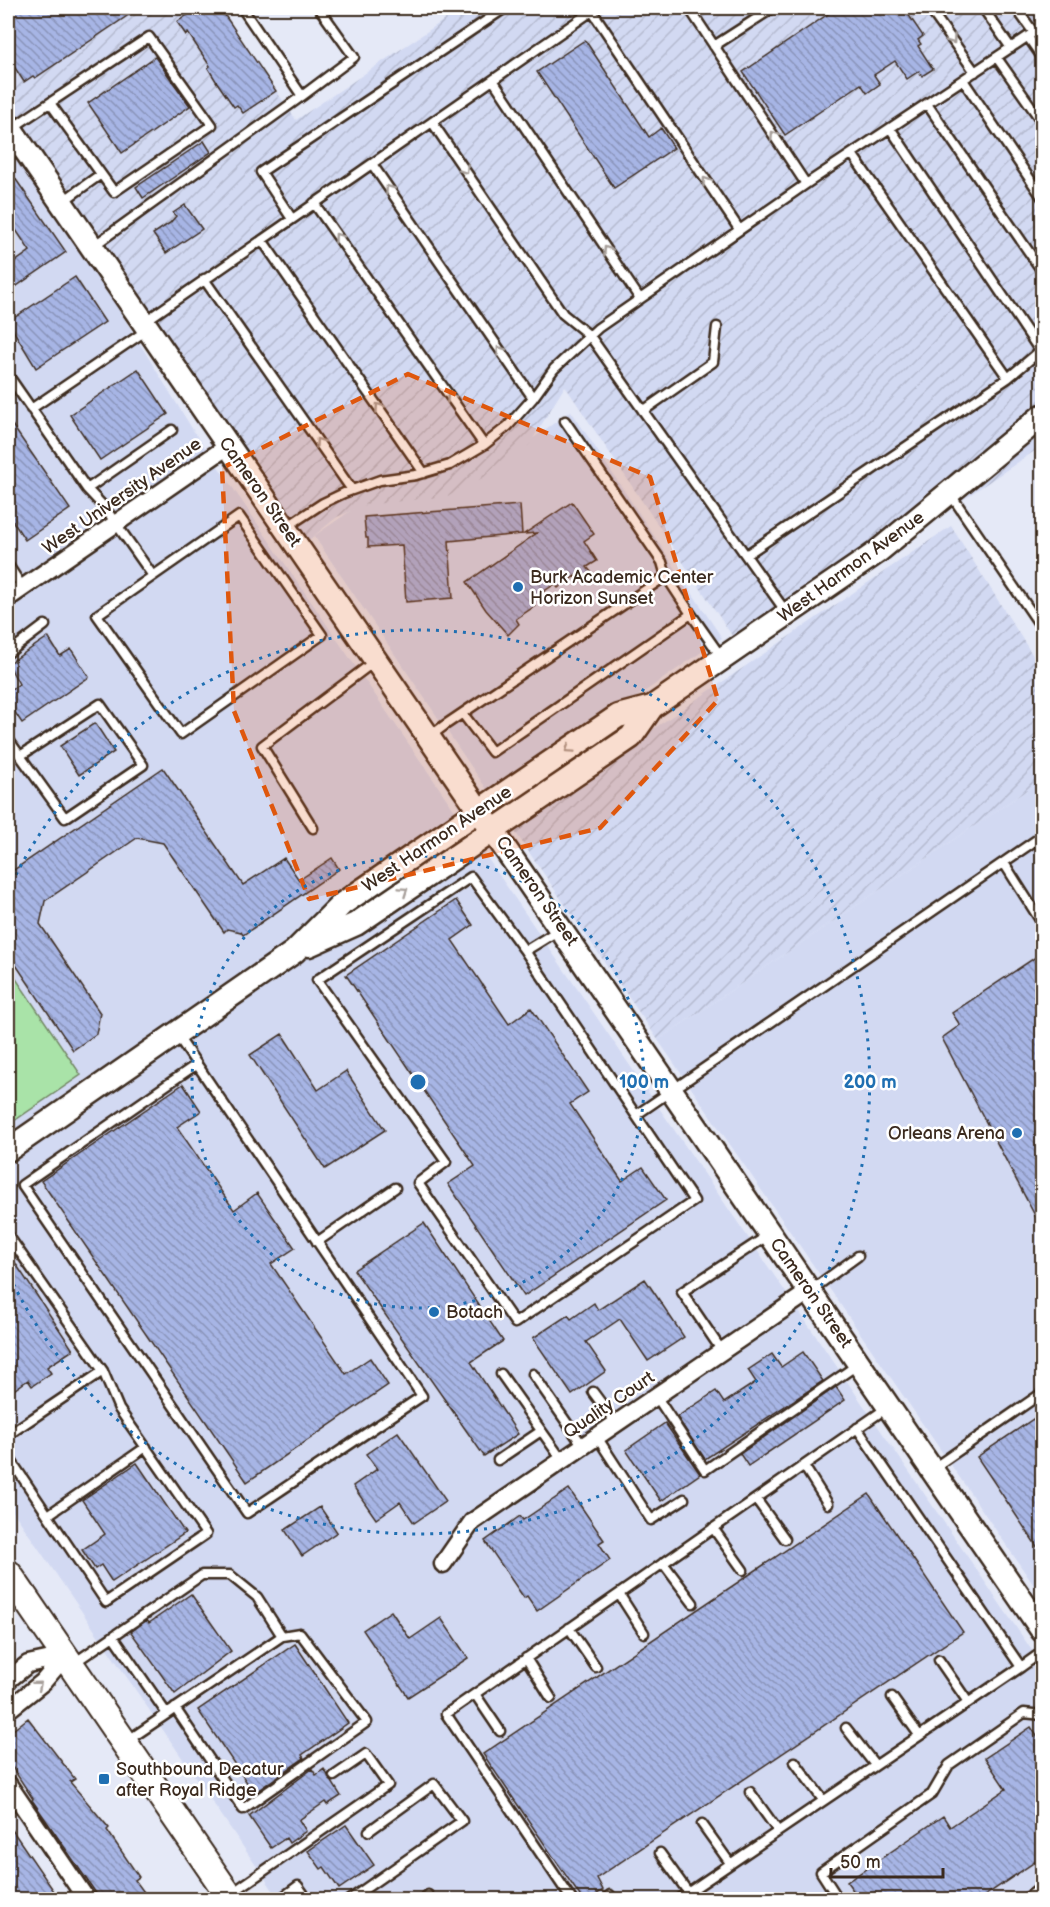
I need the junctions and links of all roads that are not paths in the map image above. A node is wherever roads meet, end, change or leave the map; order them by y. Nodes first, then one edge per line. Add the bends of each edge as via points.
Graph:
1 (242, 8) edge
2 (320, 8) edge
3 (504, 8) edge
4 (689, 8) edge
5 (773, 8) edge
6 (929, 8) edge
7 (983, 8) edge
8 (1016, 8) edge
9 (591, 9) edge
10 (1042, 27) edge
11 (1031, 35) junction
12 (714, 46) junction
13 (1011, 48) junction
14 (1042, 57) edge
15 (997, 58) junction
16 (975, 72) junction
17 (493, 80) junction
18 (963, 80) junction
19 (302, 96) junction
20 (50, 103) junction
21 (927, 104) junction
22 (432, 122) junction
23 (1042, 122) edge
24 (9, 127) edge
25 (890, 128) junction
26 (852, 154) junction
27 (372, 164) junction
28 (101, 174) junction
29 (806, 184) junction
30 (1042, 197) edge
31 (61, 203) junction
32 (315, 203) junction
33 (292, 219) junction
34 (739, 230) junction
35 (262, 240) junction
36 (92, 247) junction
37 (1042, 271) edge
38 (204, 279) junction
39 (640, 299) junction
40 (146, 326) junction
41 (717, 327) dead end
42 (590, 336) junction
43 (8, 375) edge
44 (1008, 378) junction
45 (533, 398) junction
46 (31, 409) junction
47 (644, 411) junction
48 (1042, 416) edge
49 (565, 422) dead end
50 (172, 430) dead end
51 (483, 445) junction
52 (228, 446) junction
53 (424, 473) junction
54 (87, 489) junction
55 (352, 490) junction
56 (950, 493) junction
57 (116, 524) junction
58 (285, 528) junction
59 (746, 555) junction
60 (8, 565) edge
61 (153, 576) junction
62 (666, 576) junction
63 (23, 588) junction
64 (8, 598) edge
65 (692, 614) junction
66 (788, 615) junction
67 (45, 625) dead end
68 (1042, 628) edge
69 (8, 653) edge
70 (723, 659) junction
71 (376, 661) junction
72 (652, 707) junction
73 (463, 714) junction
74 (428, 737) junction
75 (8, 739) edge
76 (20, 756) junction
77 (478, 811) junction
78 (314, 828) dead end
79 (494, 830) junction
80 (1042, 836) edge
81 (1004, 863) junction
82 (1042, 923) edge
83 (562, 928) junction
84 (525, 951) junction
85 (294, 952) junction
86 (176, 1034) junction
87 (197, 1064) junction
88 (672, 1091) junction
89 (636, 1115) junction
90 (8, 1150) edge
91 (395, 1188) dead end
92 (8, 1234) edge
93 (770, 1234) junction
94 (317, 1242) junction
95 (858, 1256) dead end
96 (810, 1291) junction
97 (722, 1351) junction
98 (859, 1363) junction
99 (103, 1371) junction
100 (501, 1374) dead end
101 (533, 1374) dead end
102 (593, 1392) dead end
103 (1042, 1393) edge
104 (656, 1396) junction
105 (889, 1406) junction
106 (616, 1423) junction
107 (857, 1428) junction
108 (541, 1431) junction
109 (8, 1435) edge
110 (590, 1442) junction
111 (146, 1447) junction
112 (8, 1456) edge
113 (498, 1460) dead end
114 (562, 1461) junction
115 (804, 1466) junction
116 (932, 1469) junction
117 (684, 1499) dead end
118 (756, 1499) junction
119 (828, 1504) dead end
120 (48, 1515) junction
121 (713, 1528) junction
122 (785, 1539) dead end
123 (663, 1563) junction
124 (443, 1564) dead end
125 (743, 1570) dead end
126 (8, 1573) edge
127 (619, 1594) junction
128 (693, 1603) dead end
129 (569, 1628) junction
130 (1042, 1630) edge
131 (644, 1634) dead end
132 (112, 1636) junction
133 (282, 1636) junction
134 (1042, 1652) edge
135 (526, 1658) junction
136 (939, 1660) dead end
137 (68, 1661) junction
138 (1021, 1666) junction
139 (597, 1667) dead end
140 (8, 1680) edge
141 (475, 1694) junction
142 (892, 1697) dead end
143 (551, 1698) dead end
144 (968, 1702) junction
145 (175, 1708) junction
146 (8, 1710) edge
147 (167, 1714) junction
148 (1042, 1715) edge
149 (846, 1728) dead end
150 (500, 1731) dead end
151 (919, 1735) junction
152 (124, 1743) junction
153 (795, 1762) dead end
154 (875, 1765) junction
155 (334, 1776) dead end
156 (8, 1784) edge
157 (750, 1792) dead end
158 (823, 1800) junction
159 (702, 1824) dead end
160 (369, 1831) dead end
161 (778, 1831) junction
162 (660, 1853) dead end
163 (730, 1863) junction
164 (1042, 1887) edge
165 (688, 1892) junction
166 (230, 1897) edge
167 (87, 1899) edge
168 (279, 1899) edge
169 (308, 1899) edge
170 (349, 1899) edge
171 (422, 1899) edge
172 (431, 1899) edge
173 (572, 1899) edge
174 (677, 1899) edge
175 (839, 1899) edge
176 (1024, 1899) edge

1 - 19 lane
2 - 19 lane via 354,57
3 - 33 lane via 261,172
4 - 12 lane
5 - 12 lane
6 -> 16 lane
7 - 13 lane
8 - 11 lane
9 - 17 lane
34 -> 9 lane
10 - 11 lane
11 - 13 lane
11 - 14 lane
29 -> 12 lane
13 - 15 lane
15 - 16 lane
15 - 23 lane
16 - 18 lane
17 - 22 lane
39 -> 17 lane
18 - 21 lane
18 - 30 lane
19 - 36 lane
20 - 24 lane
20 - 28 lane
20 - 28 lane via 149,37 212,125 114,192
21 - 25 lane
21 - 37 lane
22 - 27 lane
22 -> 42 lane via 563,314
24 - 31 street, Cameron Street
25 - 26 lane
25 - 44 lane via 1040,351
26 - 29 lane
26 - 44 lane
27 - 32 lane
45 -> 27 lane
28 - 31 lane
29 - 34 lane
31 - 36 street, Cameron Street
32 - 33 lane
51 -> 32 lane
33 - 35 lane
34 - 39 lane
35 - 38 lane
53 -> 35 lane
36 - 40 street, Cameron Street
38 - 40 lane
55 -> 38 lane
39 - 42 lane
40 - 46 lane
40 - 52 street, Cameron Street
41 - 47 lane via 713,362
42 - 45 lane via 554,369
42 - 47 lane
43 - 46 lane
44 - 59 lane
45 - 51 lane via 508,426
46 - 54 lane
47 - 59 lane
48 - 56 street, West Harmon Avenue
49 - 62 lane via 662,562
50 - 54 lane
51 - 53 lane via 450,465
52 - 57 street, West University Avenue
52 - 58 street, Cameron Street
53 - 55 lane via 380,480
54 - 57 lane
55 - 58 lane via 323,502
56 - 66 street, West Harmon Avenue via 876,553
56 - 68 lane
57 - 61 lane
57 - 63 street, West University Avenue
58 - 71 street, Cameron Street
59 - 66 lane
60 - 63 lane
61 - 61 lane via 97,615 180,734 322,635 239,516
62 - 65 lane
62 - 73 lane
63 - 64 street, West University Avenue
65 - 70 lane
65 - 73 lane via 492,752
66 - 70 street, West Harmon Avenue
67 - 69 lane
70 - 72 street, West Harmon Avenue
71 - 74 street, Cameron Street
71 - 78 lane via 262,746
72 -> 77 street, West Harmon Avenue via 618,716
72 - 79 street, West Harmon Avenue via 631,737
73 - 74 lane
74 - 77 street, Cameron Street
75 - 76 lane
76 - 76 lane via 100,704 143,765 65,818
77 - 79 street, Cameron Street
77 - 85 street, West Harmon Avenue via 342,904
79 - 83 street, Cameron Street
85 -> 79 street, West Harmon Avenue via 356,924
80 - 81 lane
81 - 82 lane
81 - 88 lane
83 - 84 lane
83 - 88 street, Cameron Street
84 - 89 lane
84 - 89 lane via 471,877 317,980 446,1162 418,1183 515,1323 694,1201
85 - 86 street, West Harmon Avenue
86 - 87 lane
86 - 90 street, West Harmon Avenue
87 - 94 lane
87 - 94 lane via 22,1185 247,1513 422,1396
88 - 89 lane
88 - 93 street, Cameron Street
91 - 94 lane
92 - 99 lane
93 - 96 street, Cameron Street
93 - 97 lane via 682,1292
95 - 96 lane
96 - 97 street, Quality Court
96 - 98 street, Cameron Street
97 - 104 street, Quality Court
98 - 104 lane via 705,1470
98 - 105 street, Cameron Street
99 - 109 lane
99 - 111 lane via 119,1409
100 - 108 lane
101 - 110 lane
102 - 106 lane
103 - 116 lane
104 - 106 street, Quality Court
105 - 107 lane
105 - 116 street, Cameron Street
106 - 110 street, Quality Court
107 - 115 lane
107 - 138 lane
108 - 113 lane
108 - 114 lane
110 - 114 street, Quality Court
110 - 117 lane via 651,1520
111 - 120 lane
111 - 120 lane via 206,1534 106,1602
112 - 120 lane
114 - 124 street, Quality Court via 472,1522
115 - 118 lane
115 - 119 lane
116 - 130 street, Cameron Street
118 - 121 lane
118 - 122 lane
121 - 123 lane
121 - 125 lane
123 - 127 lane
123 - 128 lane
126 - 137 main road
127 - 129 lane
127 - 131 lane
129 - 135 lane
129 - 139 lane
132 - 133 lane via 201,1575 230,1575 257,1598
132 - 137 lane
132 - 147 lane
133 - 145 lane
133 - 145 lane via 300,1633 367,1722 243,1809
134 - 138 lane
135 - 141 lane
135 - 143 lane
136 - 144 lane
137 - 140 street via 27,1664
146 -> 137 street
137 - 152 main road
138 - 144 lane
141 - 150 lane
141 - 173 lane via 446,1714
142 - 151 lane
144 - 151 lane
145 - 147 lane
147 - 152 lane
148 - 175 lane via 1024,1713 949,1765 932,1794 821,1872
149 - 154 lane
151 - 154 lane
152 - 166 main road
153 - 158 lane
154 - 158 lane
155 - 166 lane via 366,1754 388,1785
156 - 167 street
157 - 161 lane
158 - 161 lane
159 - 163 lane
160 - 170 lane via 434,1784 462,1821
161 - 163 lane
162 - 165 lane
163 - 165 lane
164 - 176 lane
165 - 174 lane
168 - 169 lane via 298,1886
171 - 172 lane via 428,1895

